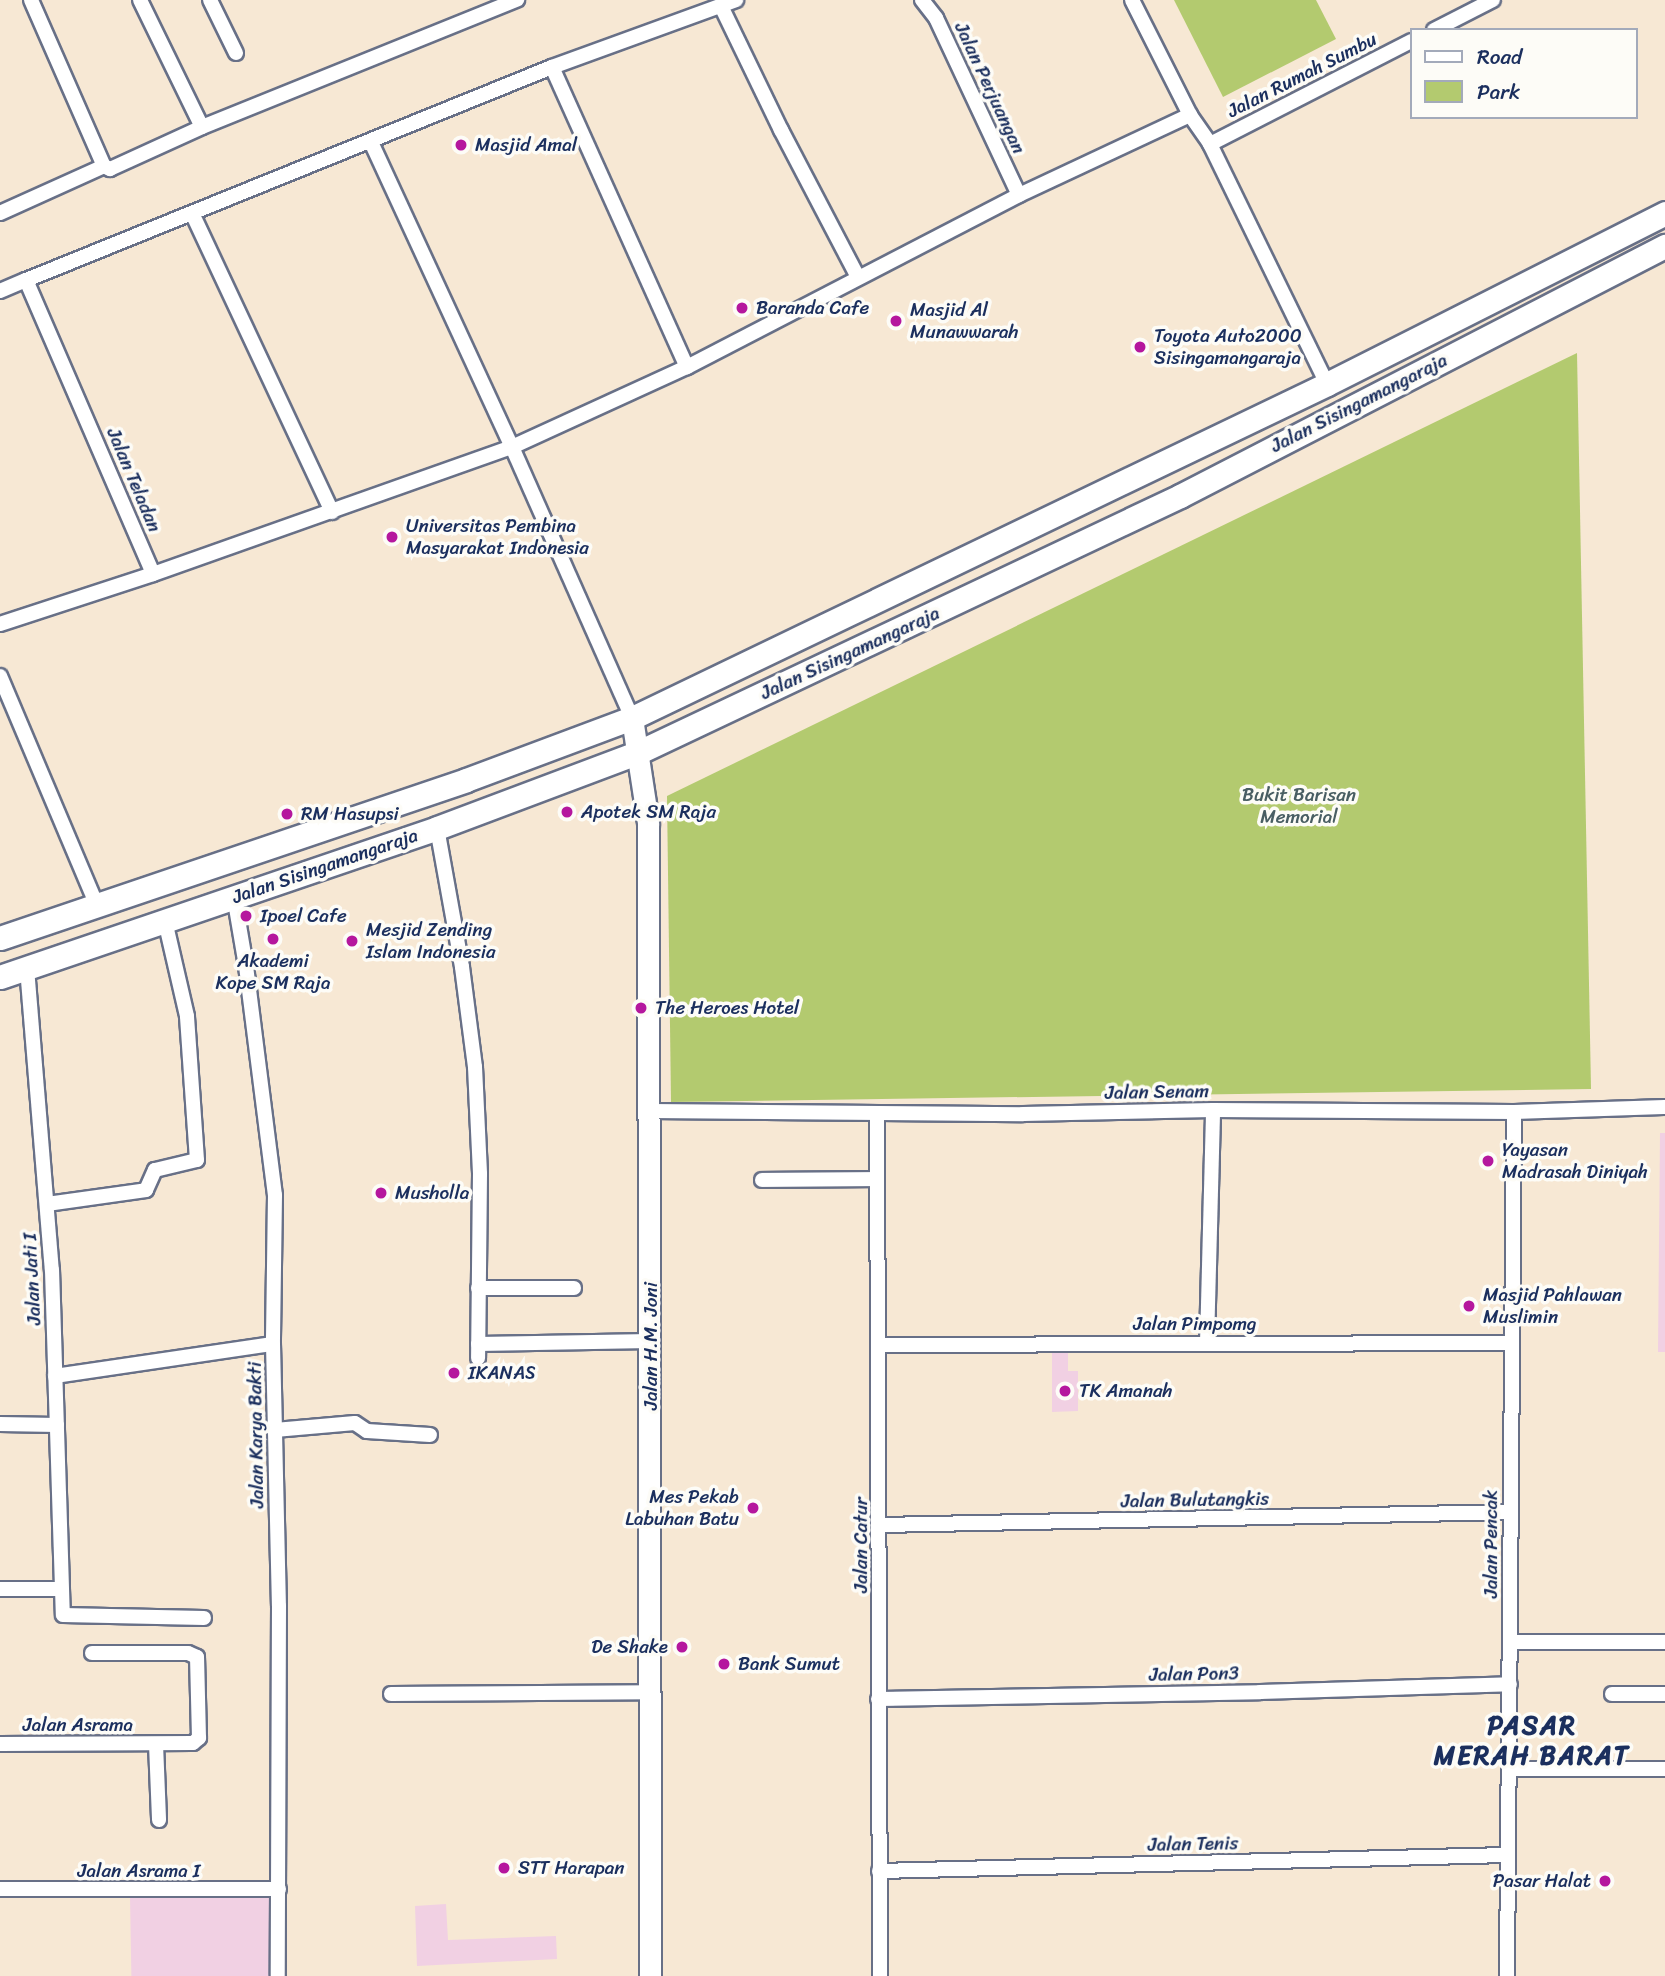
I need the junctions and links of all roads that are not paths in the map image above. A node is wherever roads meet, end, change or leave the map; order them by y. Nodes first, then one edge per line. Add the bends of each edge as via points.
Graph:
1 (31, 0) edge
2 (210, 0) edge
3 (517, 0) edge
4 (736, 0) edge
5 (922, 0) edge
6 (1132, 0) edge
7 (1493, 0) edge
8 (145, 2) edge
9 (488, 6) edge
10 (721, 6) junction
11 (1438, 28) edge
12 (1410, 42) edge
13 (236, 53) dead end
14 (552, 67) junction
15 (1190, 115) junction
16 (202, 127) junction
17 (371, 142) junction
18 (1210, 144) junction
19 (104, 166) junction
20 (1019, 195) junction
21 (0, 213) edge
22 (1665, 213) edge
23 (193, 215) junction
24 (1665, 246) edge
25 (858, 277) junction
26 (26, 280) junction
27 (0, 291) edge
28 (687, 368) junction
29 (1327, 384) junction
30 (1342, 411) junction
31 (512, 447) junction
32 (332, 512) junction
33 (1016, 534) junction
34 (1032, 565) junction
35 (153, 575) junction
36 (0, 624) edge
37 (0, 676) edge
38 (632, 718) junction
39 (639, 752) junction
40 (438, 828) junction
41 (234, 896) junction
42 (96, 903) junction
43 (165, 921) junction
44 (0, 938) edge
45 (27, 968) junction
46 (0, 977) edge
47 (1665, 1107) edge
48 (1213, 1110) junction
49 (650, 1111) junction
50 (1514, 1112) junction
51 (877, 1114) junction
52 (876, 1179) junction
53 (762, 1180) dead end
54 (47, 1204) junction
55 (478, 1288) junction
56 (574, 1288) dead end
57 (651, 1341) junction
58 (273, 1343) junction
59 (1207, 1343) junction
60 (1512, 1343) junction
61 (879, 1345) junction
62 (55, 1376) junction
63 (0, 1424) edge
64 (57, 1425) junction
65 (275, 1430) junction
66 (430, 1435) dead end
67 (1510, 1512) junction
68 (881, 1525) junction
69 (0, 1589) edge
70 (60, 1589) junction
71 (204, 1618) dead end
72 (1510, 1642) junction
73 (1665, 1642) edge
74 (92, 1653) dead end
75 (1510, 1684) junction
76 (651, 1692) junction
77 (391, 1693) dead end
78 (1612, 1694) dead end
79 (1665, 1694) edge
80 (878, 1699) junction
81 (0, 1744) edge
82 (156, 1744) junction
83 (1509, 1769) junction
84 (1665, 1769) edge
85 (159, 1820) dead end
86 (1508, 1855) junction
87 (879, 1871) junction
88 (0, 1889) edge
89 (279, 1889) junction
90 (278, 1976) edge
91 (650, 1976) edge
92 (880, 1976) edge
93 (1507, 1976) edge

1 - 19 street
2 - 13 street
3 - 9 street
4 - 10 street
5 - 20 street, Jalan Perjuangan via 936,18
6 - 15 street
7 - 11 street
8 - 16 street
9 - 16 street
10 - 14 street
10 - 25 street
12 - 18 street, Jalan Rumah Sumbu
14 - 17 street
14 - 28 street
15 - 18 street
15 - 20 street
16 - 19 street via 114,169
17 - 23 street
17 - 31 street
18 - 29 street
19 - 21 street
20 - 25 street
22 - 29 main road, Jalan Sisingamangaraja
23 - 26 street
23 - 32 street
24 - 30 main road, Jalan Sisingamangaraja
25 - 28 street
26 - 27 street
26 - 35 street, Jalan Teladan
28 - 31 street
29 - 30 main road
29 - 33 main road, Jalan Sisingamangaraja
30 - 34 main road, Jalan Sisingamangaraja via 1180,496
31 - 32 street
31 - 38 street
32 - 35 street
33 - 34 main road
33 - 38 main road, Jalan Sisingamangaraja
34 - 39 main road, Jalan Sisingamangaraja
35 - 36 street
37 - 42 street
38 - 39 street, Jalan H.M. Joni
38 - 42 main road, Jalan Sisingamangaraja via 466,780
39 - 40 main road, Jalan Sisingamangaraja
39 - 49 street, Jalan H.M. Joni via 648,823
40 - 41 main road, Jalan Sisingamangaraja
40 - 55 street via 475,1068 480,1174
41 - 43 main road, Jalan Sisingamangaraja
41 - 58 street, Jalan Karya Bakti via 274,1170
42 - 44 main road, Jalan Sisingamangaraja
43 - 45 main road, Jalan Sisingamangaraja
43 - 54 street via 187,1016 197,1160 155,1170 146,1191
45 - 46 main road, Jalan Sisingamangaraja
45 - 54 street, Jalan Jati I
47 - 50 street, Jalan Senam
48 - 50 street, Jalan Senam
48 - 51 street, Jalan Senam
48 - 59 street
49 - 51 street, Jalan Senam
49 - 57 street, Jalan H.M. Joni
50 - 60 street, Jalan Pencak
51 - 52 street, Jalan Catur
52 - 53 street
52 - 61 street, Jalan Catur
54 - 62 street, Jalan Jati I
55 - 56 street
55 - 57 street via 478,1351
57 - 76 street, Jalan H.M. Joni
58 - 62 street
58 - 65 street, Jalan Karya Bakti
59 - 60 street, Jalan Pimpomg
59 - 61 street, Jalan Pimpomg
60 - 67 street, Jalan Pencak
61 - 68 street, Jalan Catur
62 - 64 street, Jalan Jati I
63 - 64 street
64 - 70 street, Jalan Jati I
65 - 66 street via 355,1423 367,1431
65 - 89 street, Jalan Karya Bakti
67 - 68 street, Jalan Bulutangkis
67 - 72 street, Jalan Pencak
68 - 80 street, Jalan Catur
69 - 70 street
70 - 71 street, Jalan Jati I via 63,1615
72 - 73 street
72 - 75 street, Jalan Pencak
74 - 82 street, Jalan Asrama via 187,1653 197,1657 198,1738 193,1743
75 - 80 street, Jalan Pon3
75 - 83 street, Jalan Pencak
76 - 77 street
76 - 91 street, Jalan H.M. Joni
78 - 79 street
80 - 87 street, Jalan Catur
81 - 82 street, Jalan Asrama
82 - 85 street, Jalan Asrama
83 - 84 street
83 - 86 street, Jalan Pencak
86 - 87 street, Jalan Tenis
86 - 93 street, Jalan Pencak
87 - 92 street, Jalan Catur
88 - 89 street, Jalan Asrama I
89 - 90 street, Jalan Karya Bakti

